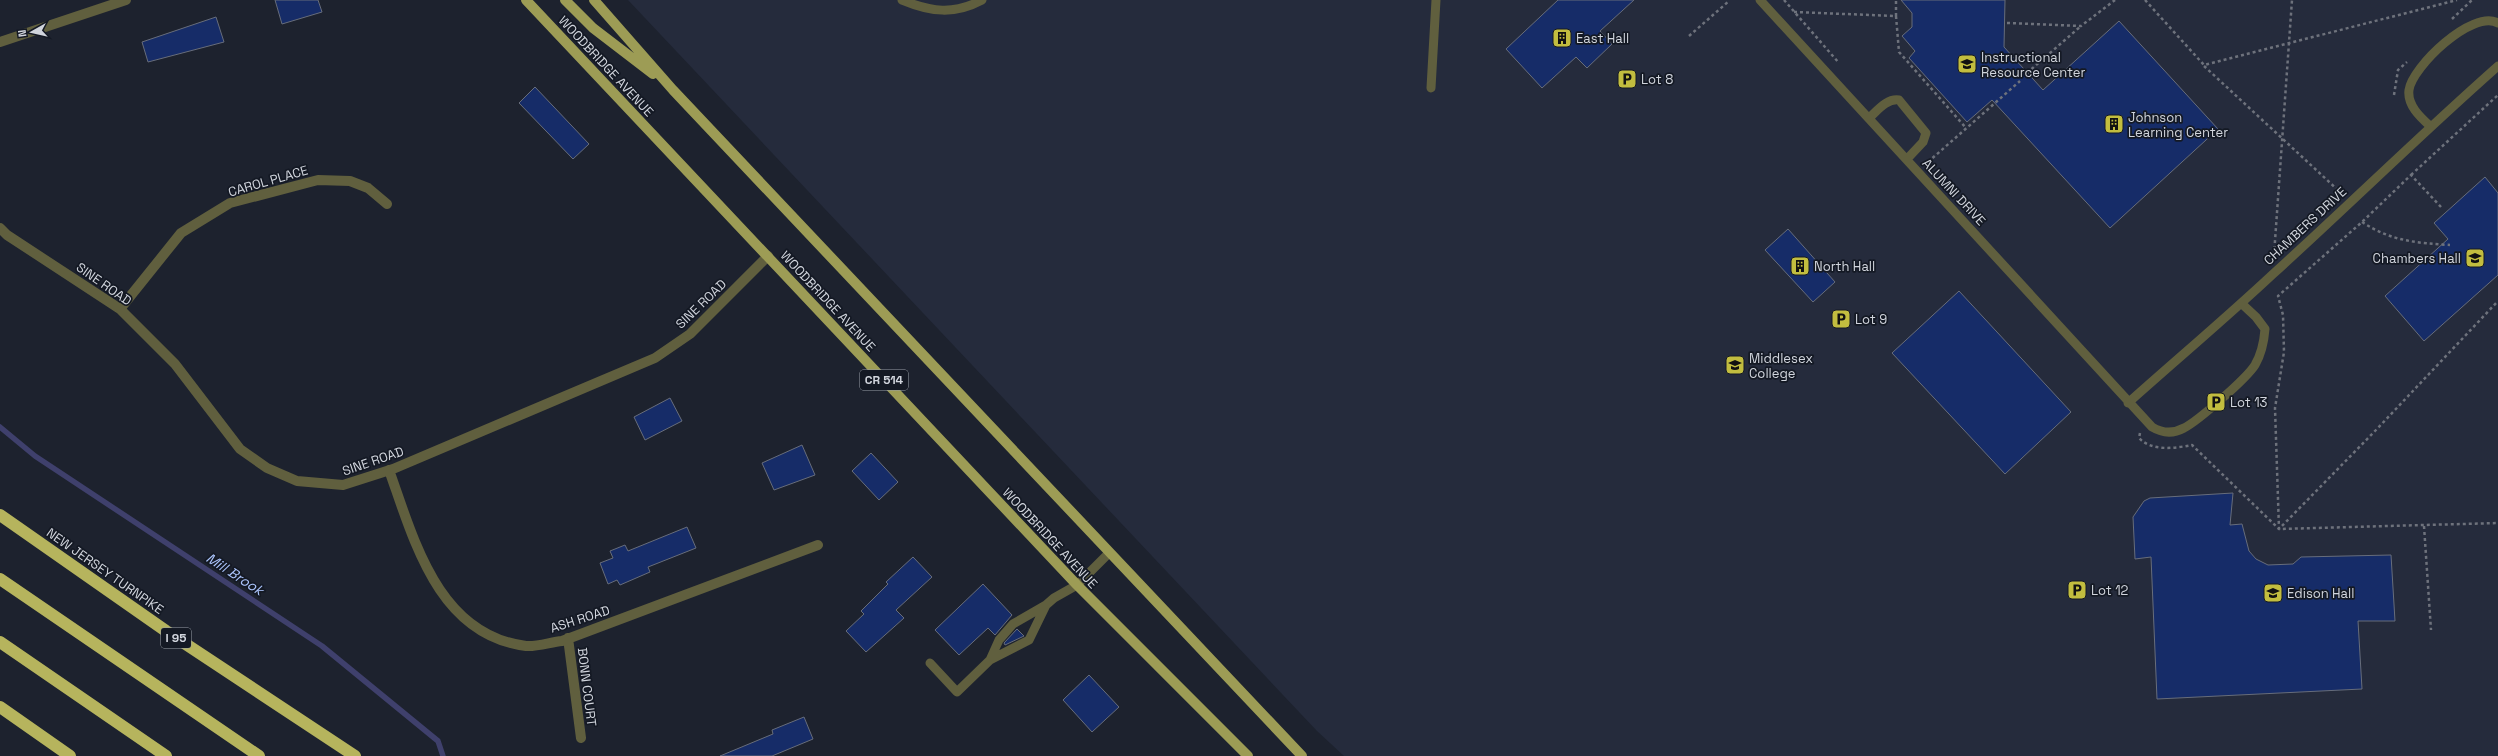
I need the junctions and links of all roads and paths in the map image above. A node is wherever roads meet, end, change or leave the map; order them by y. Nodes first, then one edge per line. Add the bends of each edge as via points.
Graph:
1 (126, 0) edge
2 (526, 0) edge
3 (566, 0) edge
4 (594, 0) edge
5 (902, 0) edge
6 (982, 0) edge
7 (1436, 0) edge
8 (1760, 0) edge
9 (1896, 0) edge
10 (2115, 0) edge
11 (2145, 0) edge
12 (2292, 0) edge
13 (2457, 0) edge
14 (1729, 1) dead end
15 (928, 4) edge
16 (1794, 12) dead end
17 (1896, 16) junction
18 (2007, 23) dead end
19 (2498, 23) edge
20 (2081, 26) junction
21 (1689, 36) dead end
22 (0, 42) edge
23 (2289, 43) junction
24 (2204, 66) junction
25 (2498, 66) edge
26 (2027, 73) dead end
27 (2020, 81) dead end
28 (1432, 88) dead end
29 (673, 90) junction
30 (2498, 95) edge
31 (1869, 118) junction
32 (2430, 126) junction
33 (1966, 128) junction
34 (2282, 138) junction
35 (1907, 159) junction
36 (1928, 162) dead end
37 (2411, 175) junction
38 (2340, 192) dead end
39 (387, 204) dead end
40 (2442, 207) dead end
41 (2362, 222) junction
42 (0, 228) edge
43 (2450, 245) dead end
44 (768, 256) junction
45 (2274, 257) dead end
46 (2498, 301) edge
47 (2241, 303) junction
48 (120, 309) junction
49 (2128, 403) junction
50 (2140, 431) dead end
51 (390, 470) junction
52 (0, 515) edge
53 (2498, 524) edge
54 (2424, 526) junction
55 (2279, 529) junction
56 (818, 545) dead end
57 (1109, 553) junction
58 (0, 579) edge
59 (1077, 586) junction
60 (1046, 605) junction
61 (2431, 630) dead end
62 (568, 638) junction
63 (0, 642) edge
64 (990, 660) junction
65 (930, 663) dead end
66 (0, 707) edge
67 (581, 738) dead end
68 (70, 756) edge
69 (166, 756) edge
70 (259, 756) edge
71 (355, 756) edge
72 (1248, 756) edge
73 (1302, 756) edge

1 - 22 street
2 - 44 main road, WOODBRIDGE AVENUE / CR 514
3 - 29 main road via 593,28
4 - 29 main road
5 - 15 lane
6 - 15 lane via 955,11
7 - 28 lane
8 - 31 lane, ALUMNI DRIVE
9 - 17 path
10 - 20 path
11 - 24 path
12 - 23 path
13 - 23 path
14 - 21 path
16 - 17 path
17 - 33 path via 1899,52
18 - 20 path
19 - 32 lane via 2480,22 2451,35 2412,78 2408,92 2413,108
20 - 26 path
23 - 24 path
23 - 34 path
24 - 34 path
25 - 32 lane, CHAMBERS DRIVE
27 - 33 path
29 - 57 main road
30 - 37 path
31 - 35 lane, ALUMNI DRIVE
31 - 35 lane via 1886,103 1893,99 1899,100 1926,132 1923,142
32 - 47 lane, CHAMBERS DRIVE via 2398,159
33 - 36 path
34 - 38 path
34 - 45 path
35 - 49 lane, ALUMNI DRIVE
37 - 40 path
37 - 41 path
39 - 48 street, CAROL PLACE via 368,188 350,181 318,180 230,203 182,233
41 - 43 path via 2380,234 2399,239
41 - 55 path via 2278,296 2284,352 2275,408
42 - 48 street, SINE ROAD
44 - 51 street, SINE ROAD via 690,334 654,358
44 - 59 main road, WOODBRIDGE AVENUE / CR 514
46 - 55 path
47 - 49 lane, CHAMBERS DRIVE
47 - 49 lane, ALUMNI DRIVE via 2265,329 2264,343 2254,366 2231,390 2185,428 2173,432 2162,433 2152,428
48 - 51 street, SINE ROAD via 175,364 240,449 267,468 298,481 343,485
50 - 55 path via 2139,438 2144,444 2171,449 2192,445
51 - 62 street, ASH ROAD via 418,550 441,595 470,623 496,638 527,646
52 - 71 highway, NEW JERSEY TURNPIKE / I 95 via 166,631
53 - 54 path
54 - 55 path
54 - 61 path
56 - 62 street, ASH ROAD
57 - 59 lane
57 - 73 main road
58 - 70 highway
59 - 60 lane
59 - 72 main road, WOODBRIDGE AVENUE / CR 514
60 - 64 lane via 1013,624 999,640
60 - 64 lane via 1029,640
62 - 67 street, BONN COURT
63 - 69 highway
64 - 65 lane via 957,692
66 - 68 highway

